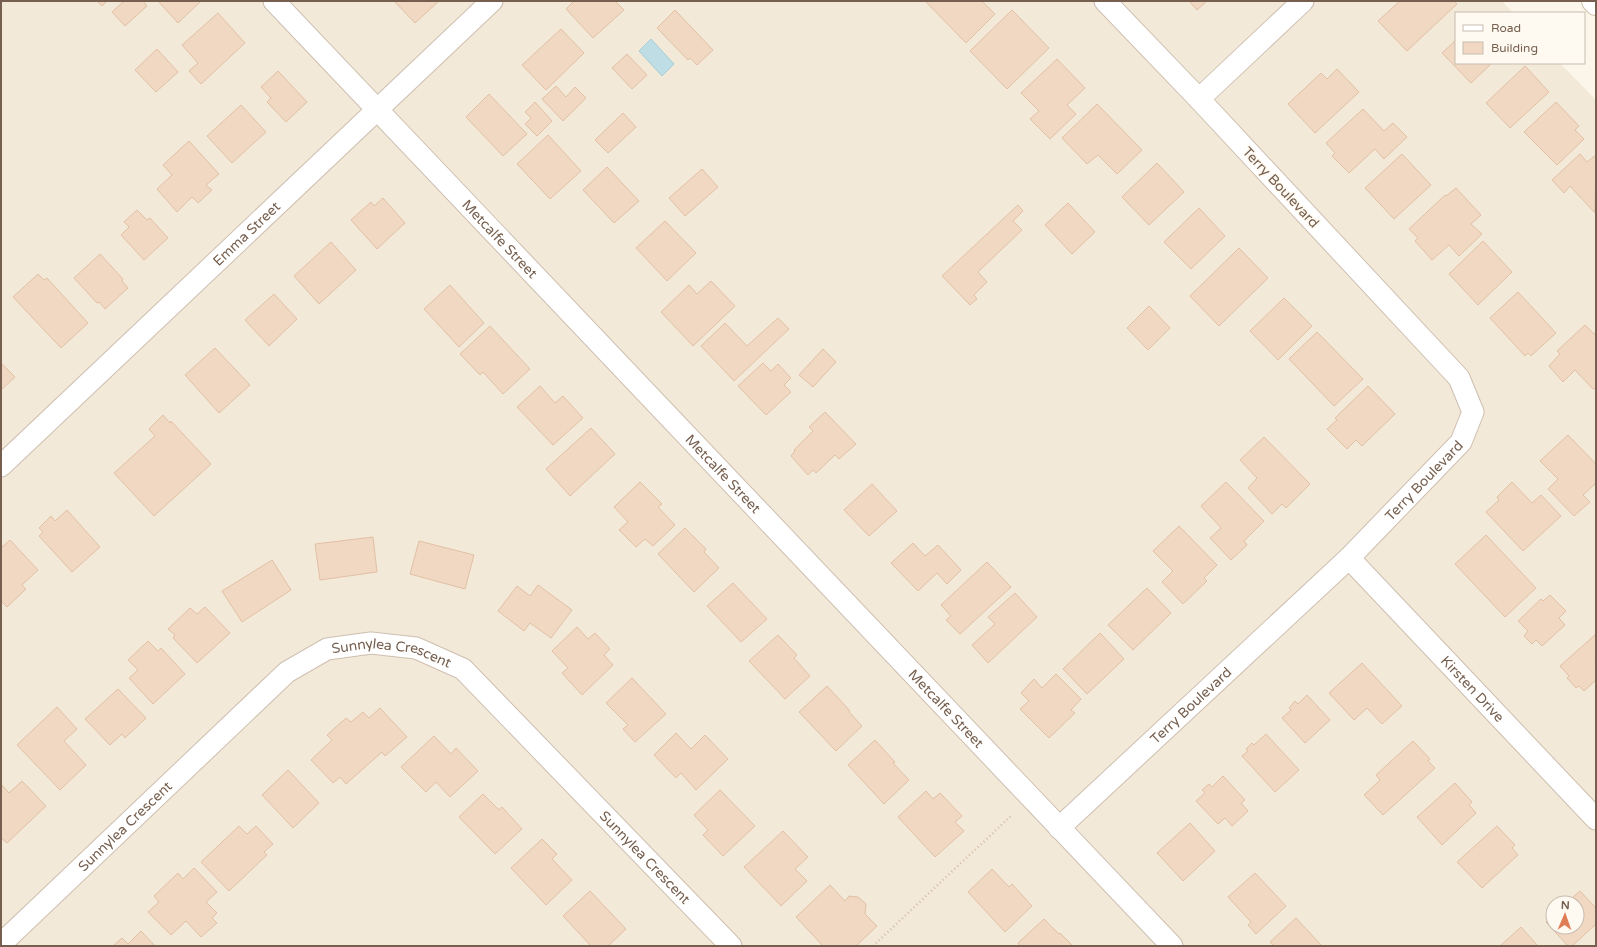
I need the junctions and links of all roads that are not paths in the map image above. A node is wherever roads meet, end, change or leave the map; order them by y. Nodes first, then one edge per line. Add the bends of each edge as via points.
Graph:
1 (274, 1) edge
2 (492, 1) edge
3 (1105, 1) edge
4 (1303, 1) edge
5 (1593, 1) edge
6 (1596, 4) edge
7 (1199, 99) junction
8 (377, 110) junction
9 (1, 466) edge
10 (1349, 558) junction
11 (1596, 819) edge
12 (1059, 828) junction
13 (1, 944) edge
14 (730, 946) edge
15 (1172, 946) edge

1 - 8 street, Metcalfe Street
2 - 8 street, Emma Street
3 - 7 street, Terry Boulevard
4 - 7 street
5 - 6 main road
7 - 10 street, Terry Boulevard via 1459,378 1474,412 1461,442
8 - 9 street, Emma Street
8 - 12 street, Metcalfe Street
10 - 11 street, Kirsten Drive
10 - 12 street, Terry Boulevard
12 - 15 street, Metcalfe Street
13 - 14 street, Sunnylea Crescent via 287,672 327,649 371,643 416,648 463,669

